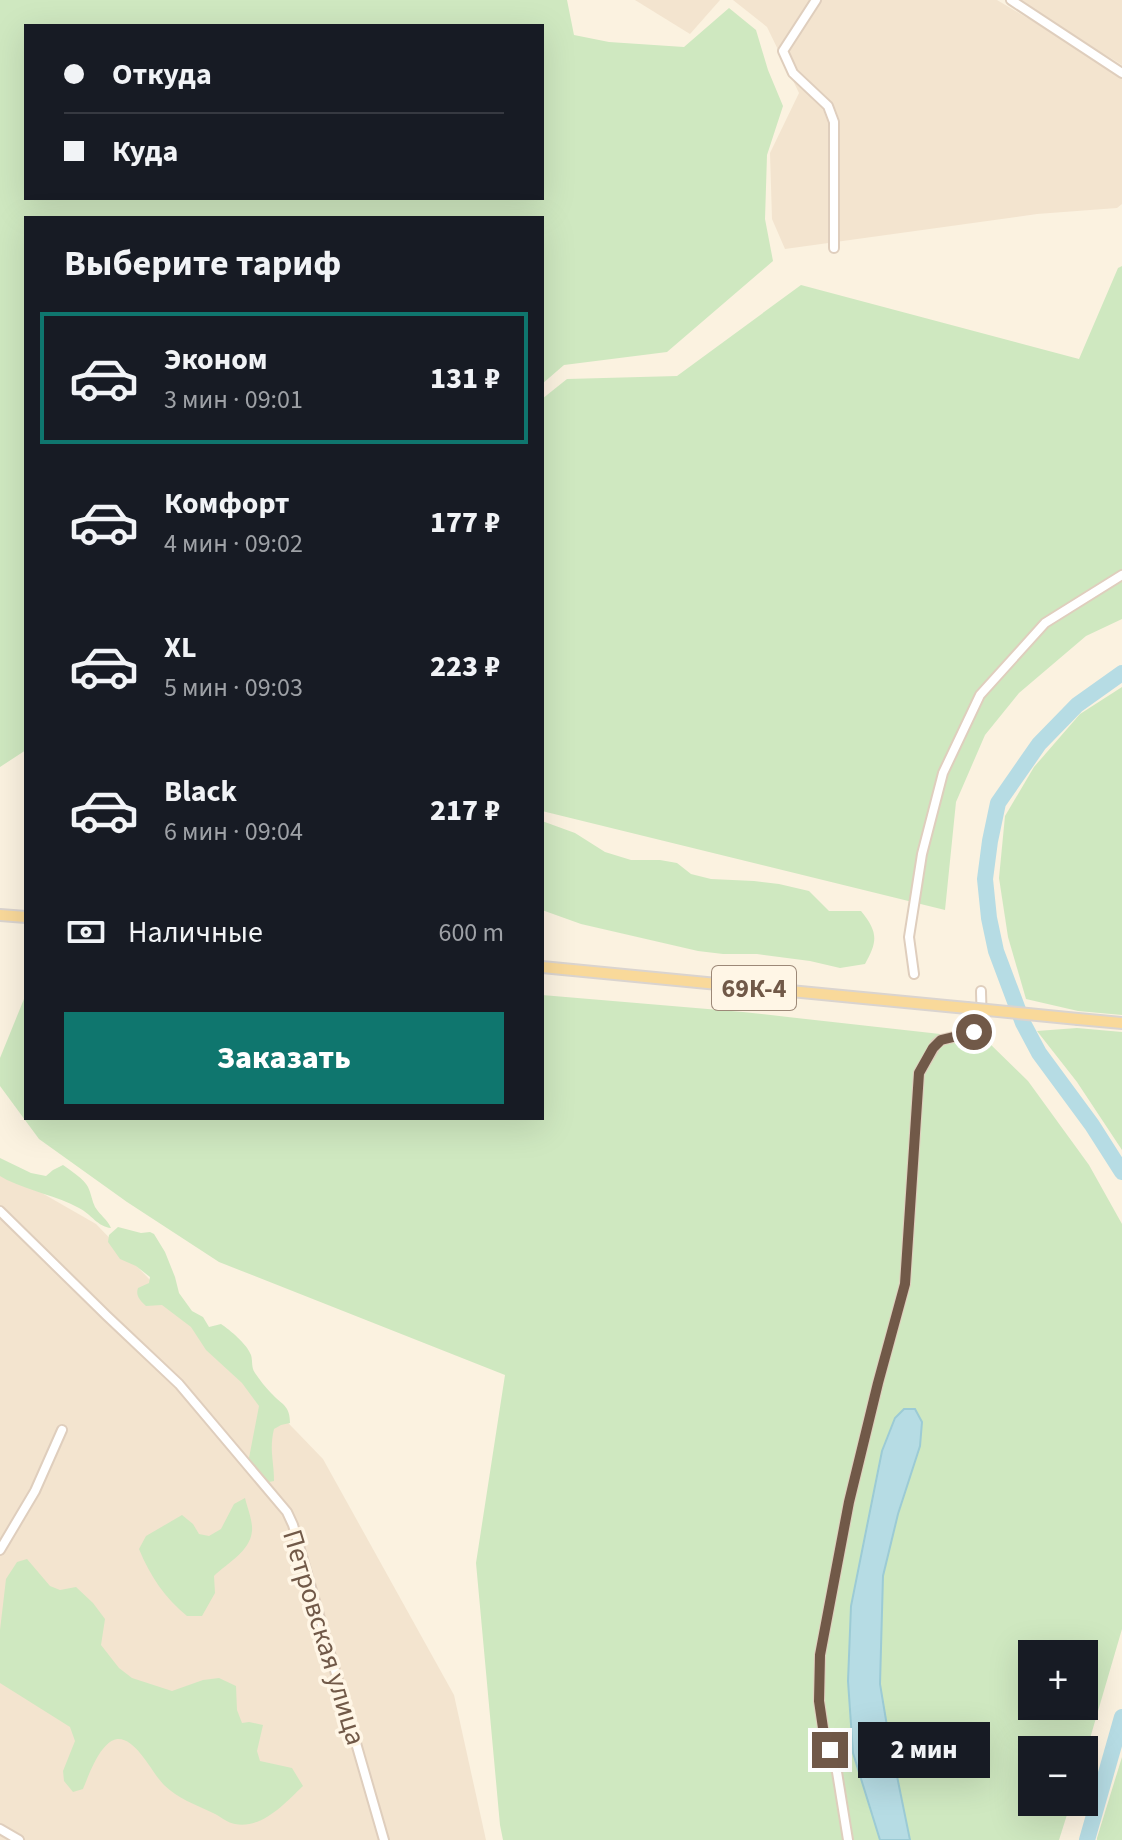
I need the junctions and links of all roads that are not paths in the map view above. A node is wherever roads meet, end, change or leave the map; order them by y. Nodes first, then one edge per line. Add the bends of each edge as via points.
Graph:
1 (816, 0) edge
2 (1011, 0) edge
3 (1122, 73) edge
4 (834, 248) dead end
5 (1122, 575) edge
6 (0, 915) edge
7 (24, 917) edge
8 (544, 967) edge
9 (914, 974) dead end
10 (981, 991) dead end
11 (1122, 1023) edge
12 (0, 1211) edge
13 (62, 1430) dead end
14 (0, 1550) edge
15 (0, 1829) edge
16 (19, 1840) edge
17 (384, 1840) edge
18 (848, 1840) edge

1 - 4 street via 783,51 793,73 828,106 834,122
2 - 3 street
5 - 9 street via 1045,623 980,695 943,773 922,854 909,937
6 - 7 main road
8 - 11 main road, 69К-4, bridge
10 - 18 street via 977,1029 941,1040 919,1073 905,1284 849,1502 820,1655 823,1728 837,1772
12 - 17 street, Петровская улица via 179,1384 287,1512
13 - 14 street via 35,1491
15 - 16 street

